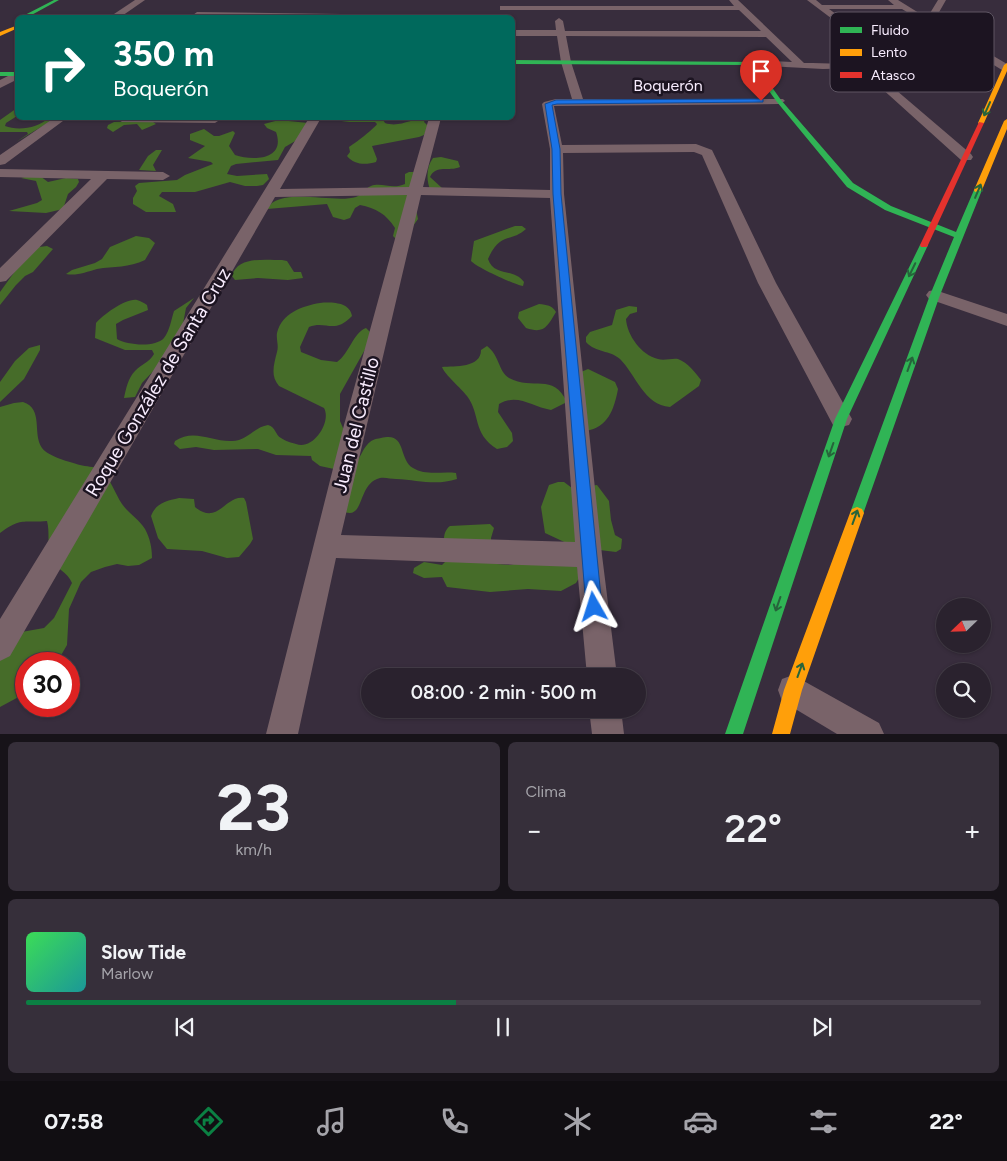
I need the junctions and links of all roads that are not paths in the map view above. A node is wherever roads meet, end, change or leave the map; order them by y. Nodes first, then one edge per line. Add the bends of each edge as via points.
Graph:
1 (57, 0) edge
2 (68, 0) edge
3 (141, 0) edge
4 (733, 0) edge
5 (812, 0) edge
6 (892, 0) edge
7 (942, 0) edge
8 (503, 4) edge
9 (556, 4) edge
10 (212, 5) dead end
11 (377, 6) dead end
12 (904, 7) junction
13 (741, 8) junction
14 (822, 8) junction
15 (912, 12) edge
16 (935, 12) edge
17 (830, 14) edge
18 (25, 15) edge
19 (40, 15) edge
20 (117, 15) edge
21 (197, 15) edge
22 (371, 15) edge
23 (15, 20) edge
24 (15, 27) edge
25 (0, 28) edge
26 (515, 33) edge
27 (562, 33) junction
28 (0, 34) edge
29 (768, 34) junction
30 (994, 59) edge
31 (515, 62) edge
32 (566, 62) junction
33 (752, 63) junction
34 (801, 65) junction
35 (830, 65) edge
36 (1006, 66) edge
37 (0, 74) edge
38 (15, 74) edge
39 (15, 75) edge
40 (0, 85) edge
41 (892, 92) edge
42 (779, 101) junction
43 (578, 102) junction
44 (58, 120) edge
45 (314, 120) edge
46 (434, 120) edge
47 (1007, 122) edge
48 (556, 149) junction
49 (966, 157) junction
50 (0, 161) edge
51 (0, 173) edge
52 (104, 174) junction
53 (163, 176) dead end
54 (415, 191) junction
55 (270, 193) junction
56 (557, 194) junction
57 (933, 226) junction
58 (959, 236) junction
59 (0, 277) edge
60 (935, 296) junction
61 (1007, 320) edge
62 (841, 419) junction
63 (326, 546) junction
64 (589, 555) junction
65 (0, 646) edge
66 (601, 668) edge
67 (793, 690) junction
68 (606, 718) edge
69 (282, 734) edge
70 (608, 734) edge
71 (734, 734) edge
72 (781, 734) edge
73 (868, 734) edge

1 - 18 main road
2 - 19 main road
3 - 20 street
4 - 13 street
5 - 14 street
6 - 12 street
7 - 16 street
8 - 9 street
9 - 13 street
9 - 27 street
10 - 21 street
11 - 22 street
12 - 14 street
12 - 15 street
13 - 29 street
14 - 17 street
23 - 25 main road
24 - 28 main road
26 - 27 street
27 - 29 street
27 - 32 street
29 - 34 street
30 - 36 street
31 - 32 main road
32 - 33 main road
32 - 43 street
33 - 34 street
33 - 42 main road
34 - 35 street
36 -> 49 main road
37 - 38 main road
39 - 40 street
41 - 49 street
42 - 43 street, Boquerón
42 - 57 main road via 850,185 884,207
43 - 48 street, Boquerón via 548,104
44 - 50 street
45 - 55 street, Roque González de Santa Cruz
46 - 54 street, Juan del Castillo
58 -> 47 main road
48 - 56 street
48 - 62 street via 696,148 707,153 770,288
49 - 57 main road
51 - 52 street
52 - 53 street
52 - 59 street
54 - 55 street
54 - 56 street
54 - 63 street, Juan del Castillo
55 - 65 street, Roque González de Santa Cruz
56 - 64 street
57 - 58 main road
57 -> 62 main road
58 - 60 main road
60 - 61 street
67 -> 60 main road
62 -> 71 main road
63 - 64 street
63 - 69 street, Juan del Castillo
64 - 66 street
67 - 72 main road
67 - 73 street
68 - 70 street

